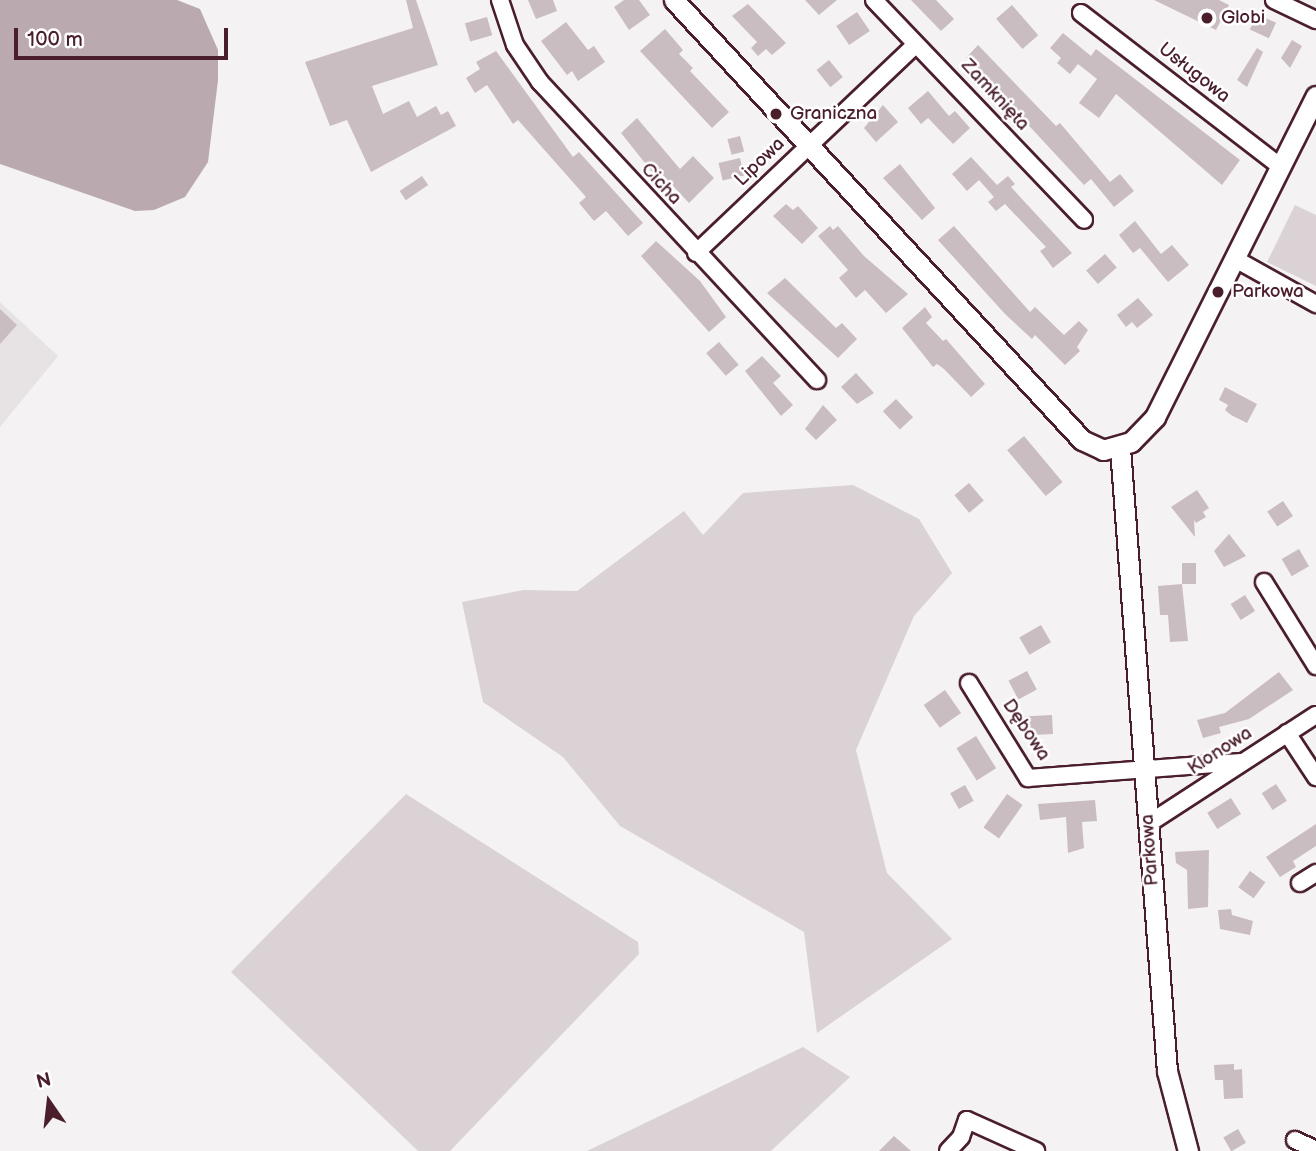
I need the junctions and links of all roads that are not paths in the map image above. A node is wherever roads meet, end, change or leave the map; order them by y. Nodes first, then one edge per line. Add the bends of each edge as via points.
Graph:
1 (500, 0) edge
2 (674, 0) edge
3 (874, 0) edge
4 (1274, 0) edge
5 (1081, 13) dead end
6 (1316, 20) edge
7 (915, 45) junction
8 (1316, 96) edge
9 (806, 147) junction
10 (1281, 167) junction
11 (1084, 220) dead end
12 (696, 253) junction
13 (1235, 259) junction
14 (1316, 304) edge
15 (817, 380) dead end
16 (1120, 448) junction
17 (1264, 582) dead end
18 (1316, 666) edge
19 (969, 683) dead end
20 (1316, 715) edge
21 (1287, 733) junction
22 (1241, 762) junction
23 (1145, 769) junction
24 (1316, 777) edge
25 (1149, 824) junction
26 (1316, 873) edge
27 (1300, 883) dead end
28 (1295, 1140) dead end
29 (1316, 1150) edge
30 (948, 1151) edge
31 (1036, 1151) edge
32 (1188, 1151) edge

1 - 12 street, Cicha via 515,45 540,82
2 - 9 street
3 - 7 street, Zamknięta
4 - 6 street
5 - 10 street, Usługowa
7 - 9 street, Lipowa
7 - 11 street, Zamknięta
8 - 10 street
9 - 12 street, Lipowa
9 - 16 street via 1082,440 1103,450
10 - 13 street
12 - 15 street, Cicha
13 - 14 street
13 - 16 street via 1155,417 1140,435
16 - 23 street, Parkowa
17 - 18 street
19 - 23 street, Dębowa via 1028,778
20 - 21 street, Klonowa
21 - 22 street, Klonowa
21 - 24 street
22 - 23 street
22 - 25 street, Klonowa
23 - 25 street, Parkowa
25 - 32 street, Parkowa via 1167,1071
26 - 27 street
28 - 29 street
30 - 31 street via 967,1120

